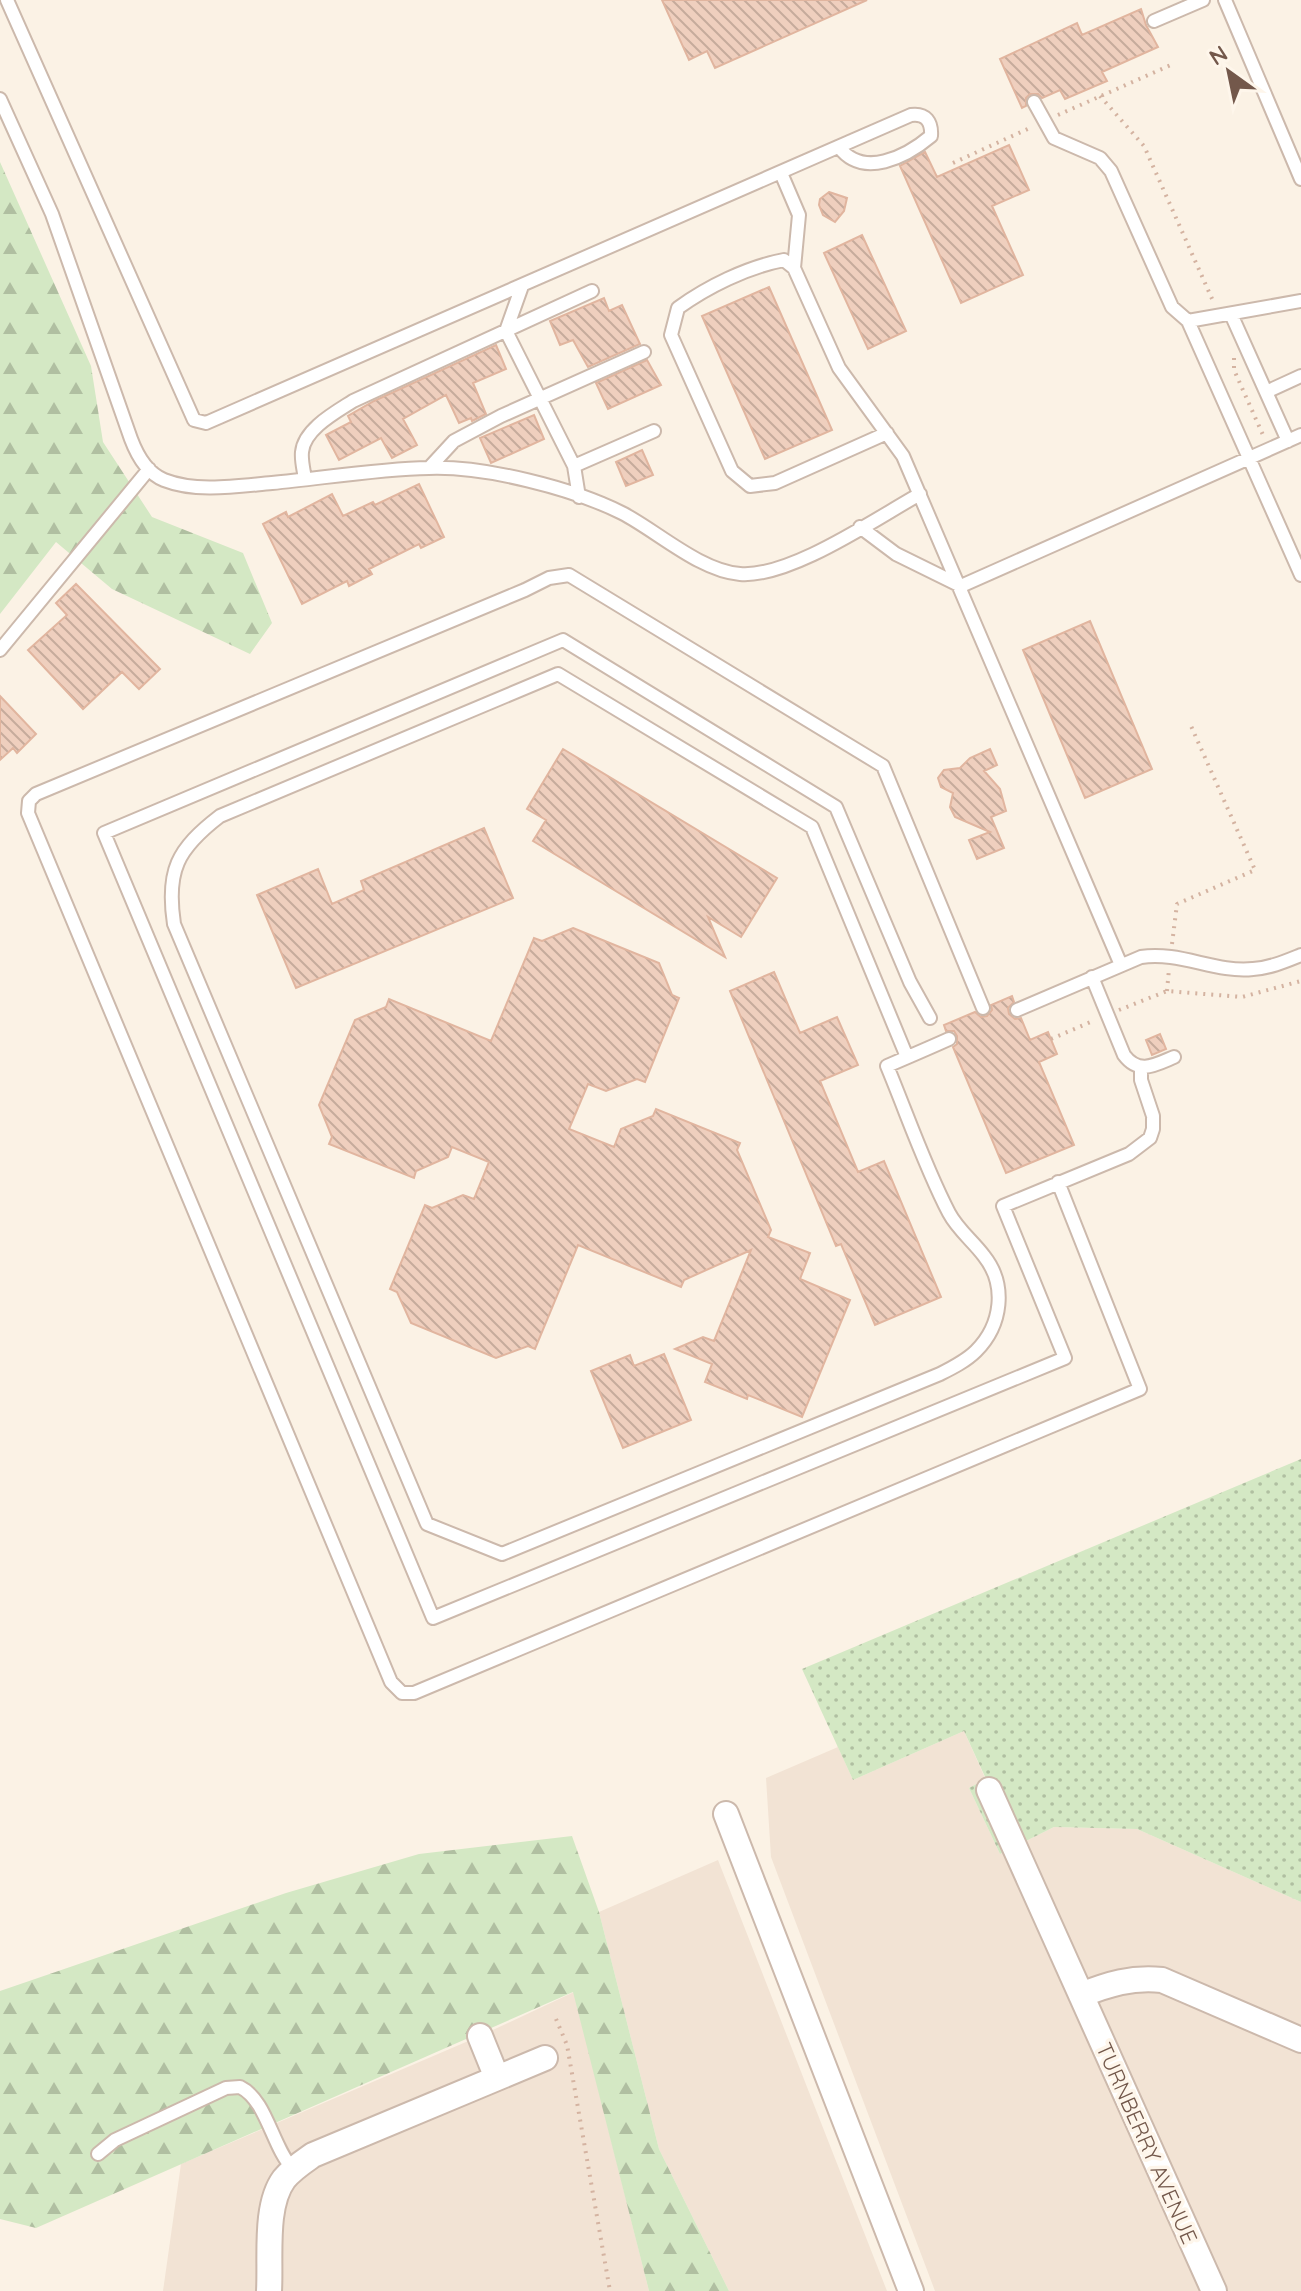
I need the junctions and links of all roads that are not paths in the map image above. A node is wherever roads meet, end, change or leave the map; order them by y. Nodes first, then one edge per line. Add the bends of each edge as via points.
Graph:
1 (7, 0) edge
2 (1203, 0) edge
3 (1225, 0) edge
4 (1154, 21) dead end
5 (0, 99) edge
6 (1034, 102) dead end
7 (839, 147) junction
8 (781, 173) junction
9 (1301, 179) edge
10 (794, 268) junction
11 (522, 286) junction
12 (592, 291) dead end
13 (1301, 301) edge
14 (1231, 314) junction
15 (1188, 321) junction
16 (506, 331) junction
17 (644, 352) dead end
18 (1301, 376) edge
19 (1266, 392) junction
20 (539, 399) junction
21 (654, 431) dead end
22 (887, 433) junction
23 (1301, 435) edge
24 (1288, 441) junction
25 (1249, 458) junction
26 (574, 466) junction
27 (430, 467) junction
28 (149, 469) junction
29 (305, 479) junction
30 (920, 494) junction
31 (579, 497) junction
32 (860, 527) junction
33 (1301, 575) edge
34 (961, 586) junction
35 (0, 650) edge
36 (1301, 955) edge
37 (1121, 965) junction
38 (1092, 977) junction
39 (983, 1008) dead end
40 (1017, 1010) dead end
41 (930, 1018) dead end
42 (949, 1039) dead end
43 (907, 1057) junction
44 (1174, 1057) dead end
45 (1141, 1068) junction
46 (1058, 1182) junction
47 (989, 1790) dead end
48 (726, 1814) dead end
49 (1081, 1995) junction
50 (480, 2036) dead end
51 (1301, 2040) edge
52 (545, 2058) dead end
53 (497, 2078) junction
54 (98, 2154) dead end
55 (293, 2169) junction
56 (269, 2291) edge
57 (911, 2291) edge
58 (1214, 2291) edge

1 - 11 lane via 194,420 206,423
2 - 4 lane
3 - 9 lane
5 - 28 lane via 52,214 137,454
6 - 15 lane via 1054,138 1100,158 1111,171 1172,307
7 - 7 lane via 911,115 927,118 932,127 923,143 881,163 853,161
7 - 8 lane
8 - 10 lane via 799,215
8 - 11 lane
10 - 22 lane via 839,368
10 - 22 lane via 784,260 769,263 697,294 678,308 671,335 732,471 750,486 775,483
11 - 16 lane
12 - 16 lane
13 - 14 lane
14 - 15 lane
14 - 19 lane
15 - 25 lane
16 - 20 lane
16 - 29 lane via 327,417 302,452
17 - 20 lane
18 - 19 lane
19 - 24 lane
20 - 26 lane
20 - 27 lane via 454,441
21 - 26 lane
22 - 30 lane
23 - 24 lane
24 - 25 lane
25 - 33 lane
25 - 34 lane
26 - 31 lane
27 - 29 lane
27 - 31 lane via 493,471
28 - 29 lane via 183,485 228,487
28 - 35 lane
30 - 32 lane
30 - 34 lane
31 - 32 lane via 621,513 711,566 739,574 774,571
32 - 34 lane via 896,554
34 - 37 lane
36 - 37 lane via 1251,969 1171,956 1141,957
37 - 38 lane
38 - 40 lane
38 - 45 lane via 1124,1055
39 - 46 lane via 883,766 569,575 549,578 29,801 28,813 391,1682 402,1693 414,1693 1140,1389
41 - 46 lane via 836,807 563,640 104,833 433,1618 1065,1358 1003,1206
42 - 43 lane
43 - 43 lane via 887,1066 949,1214 983,1255 998,1284 997,1319 976,1351 940,1374 502,1554 427,1524 174,924 172,880 177,860 220,816 558,674 812,827
44 - 45 lane
45 - 46 lane via 1153,1116 1150,1138 1129,1154
47 - 49 street, TURNBERRY AVENUE
48 - 57 street
49 - 51 street via 1118,1981 1162,1980
49 - 58 street, TURNBERRY AVENUE
50 - 53 street
52 - 53 street
53 - 55 street via 313,2155
54 - 55 lane via 115,2140 226,2088 240,2087 257,2102
55 - 56 street via 272,2205

